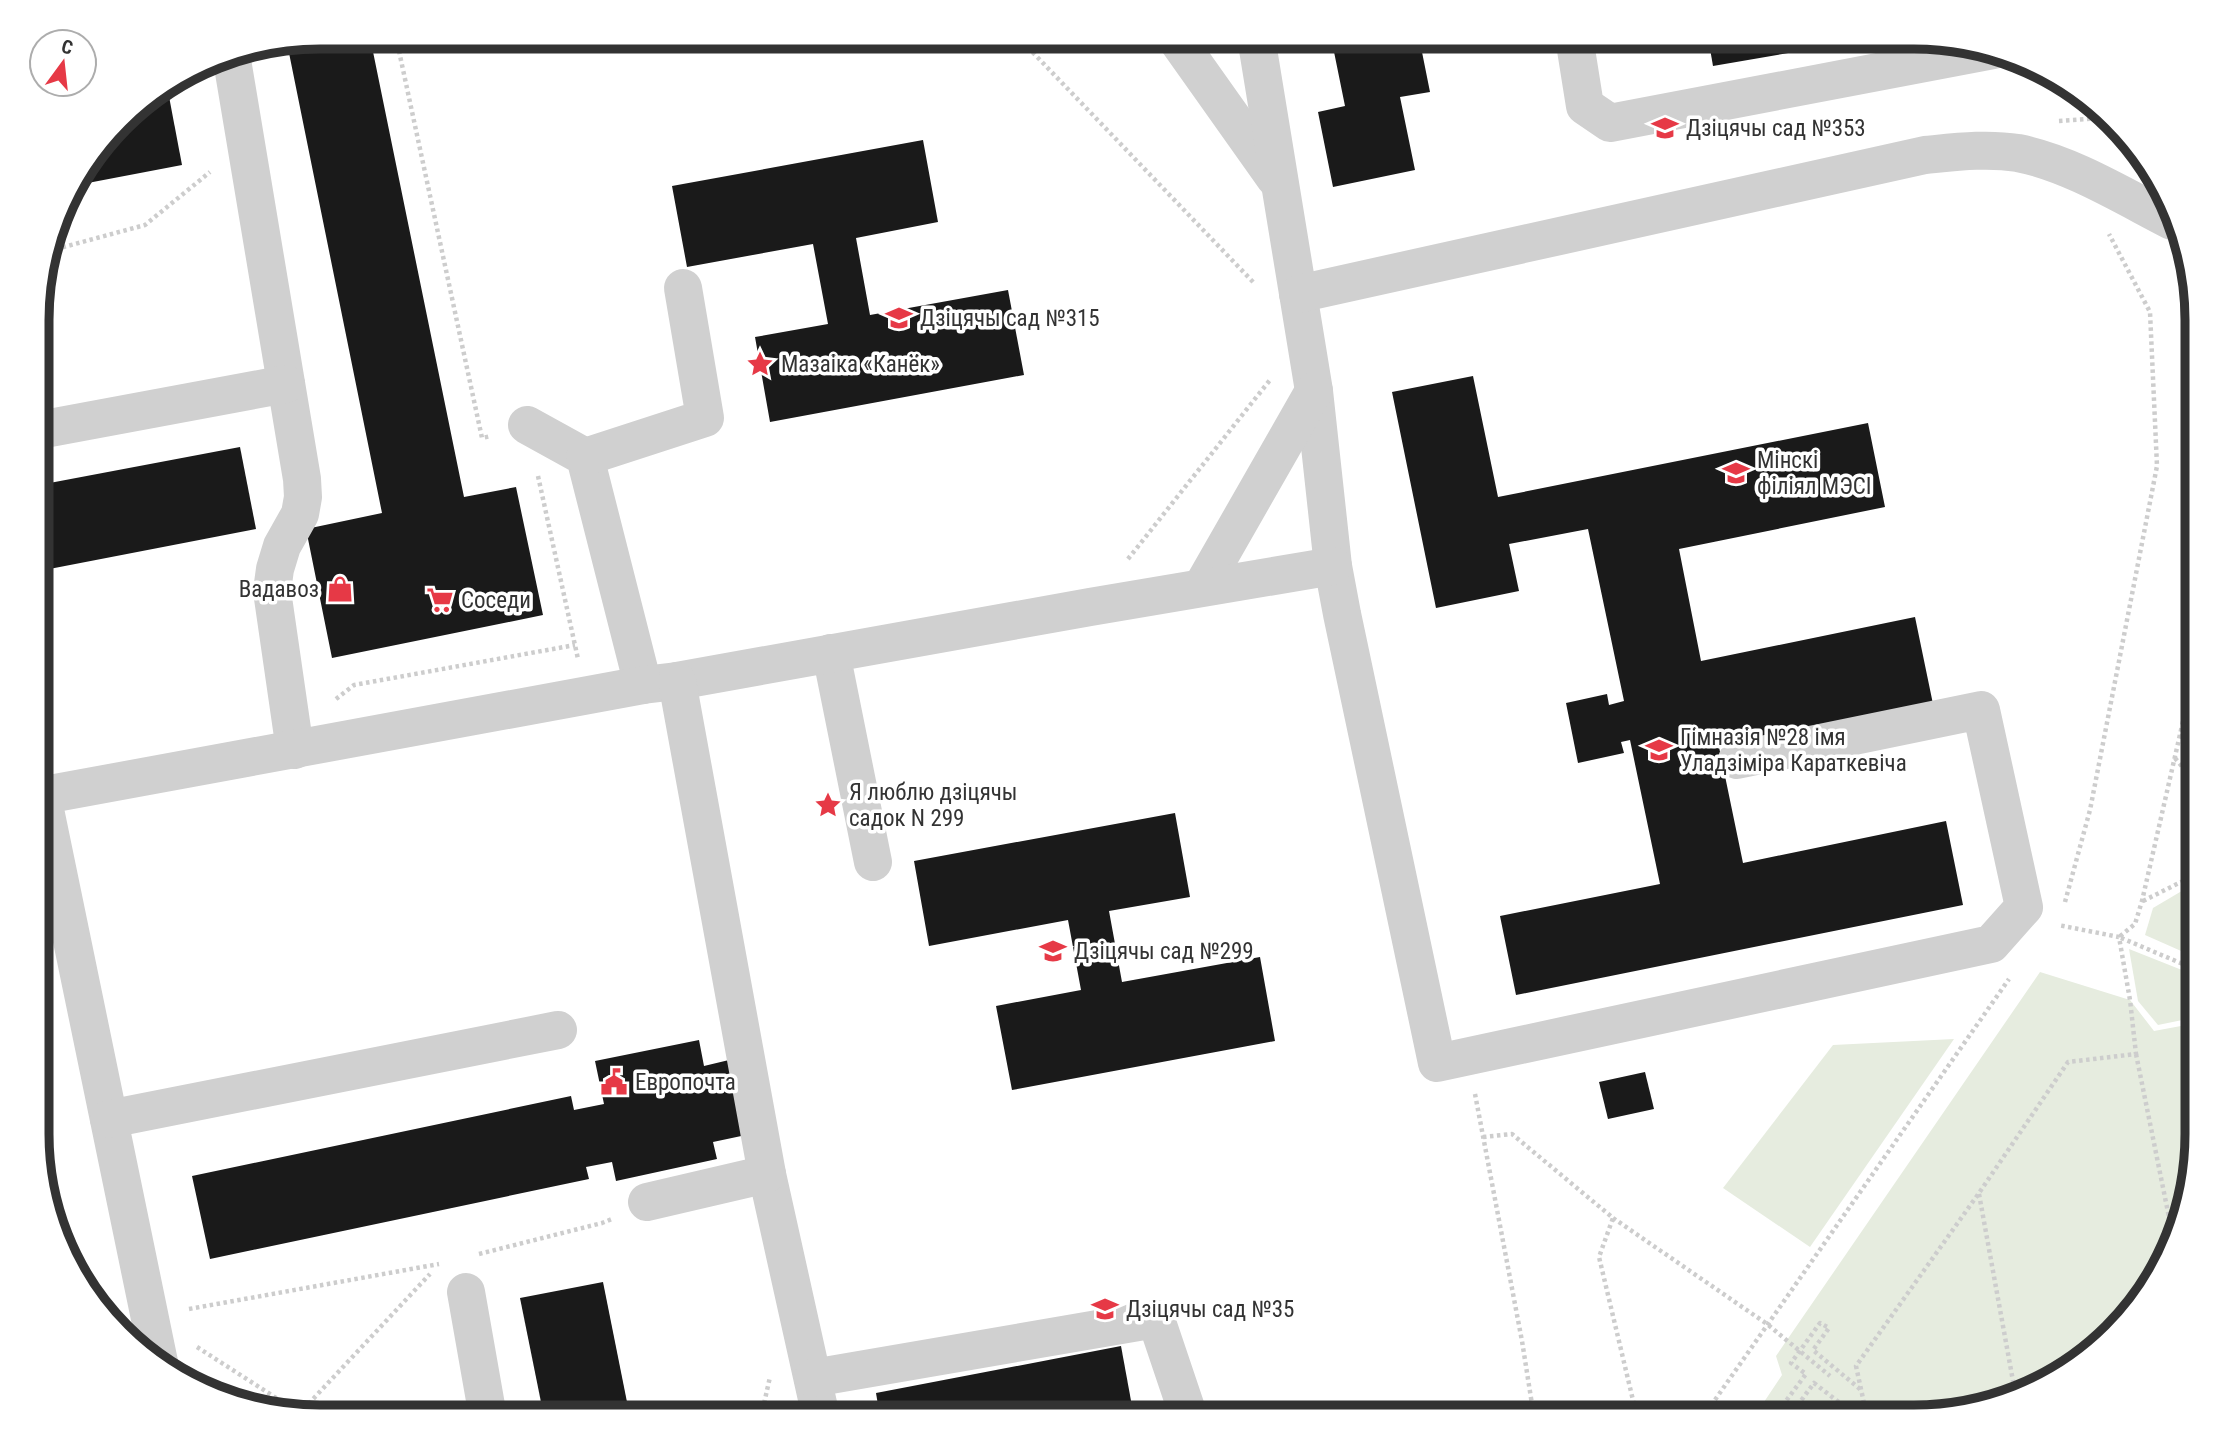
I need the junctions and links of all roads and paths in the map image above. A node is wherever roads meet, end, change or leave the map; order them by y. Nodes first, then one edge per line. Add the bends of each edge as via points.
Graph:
1 (399, 49) edge
2 (1029, 49) edge
3 (1183, 49) edge
4 (1258, 49) edge
5 (1576, 49) edge
6 (1969, 55) edge
7 (232, 63) edge
8 (245, 142) junction
9 (1279, 185) junction
10 (2164, 217) edge
11 (58, 248) edge
12 (1257, 286) dead end
13 (683, 288) dead end
14 (1298, 293) junction
15 (1305, 336) junction
16 (286, 384) junction
17 (1314, 391) junction
18 (527, 425) junction
19 (49, 428) edge
20 (585, 457) junction
21 (1334, 566) junction
22 (1202, 587) junction
23 (1090, 607) junction
24 (831, 653) junction
25 (660, 683) junction
26 (586, 697) junction
27 (2185, 712) edge
28 (2185, 735) edge
29 (2179, 738) junction
30 (295, 750) junction
31 (2175, 757) junction
32 (1737, 760) dead end
33 (2185, 770) edge
34 (49, 795) edge
35 (49, 834) edge
36 (873, 862) dead end
37 (2185, 880) edge
38 (2143, 901) junction
39 (2049, 923) dead end
40 (2119, 937) junction
41 (2185, 966) edge
42 (558, 1030) dead end
43 (2136, 1055) junction
44 (1467, 1056) junction
45 (109, 1119) junction
46 (1483, 1137) junction
47 (766, 1174) junction
48 (1979, 1193) junction
49 (647, 1202) dead end
50 (1613, 1218) junction
51 (2170, 1223) edge
52 (440, 1264) dead end
53 (466, 1292) dead end
54 (149, 1316) junction
55 (156, 1350) edge
56 (1799, 1352) junction
57 (1830, 1376) dead end
58 (813, 1378) junction
59 (2014, 1386) edge
60 (1861, 1391) junction
61 (284, 1403) edge
62 (486, 1405) edge
63 (819, 1405) edge
64 (1185, 1405) edge
65 (1532, 1405) edge
66 (1634, 1405) edge
67 (1783, 1405) edge
68 (1798, 1405) edge
69 (1843, 1405) edge
70 (1864, 1405) edge

1 - 18 path via 482,438
2 - 12 path
3 - 9 lane
4 - 9 lane
5 - 6 lane via 1585,106 1610,123
7 - 8 lane
8 - 11 path via 145,225
8 - 16 lane
9 - 14 lane
10 - 14 lane via 2058,165 2018,153 1972,150 1925,155
13 - 20 lane via 705,418
14 - 15 lane
15 - 17 lane
15 - 23 path
16 - 19 lane
16 - 30 lane via 303,497 300,514 282,546 272,591
17 - 21 lane
17 - 22 lane
18 - 20 lane
18 - 26 path
20 - 25 lane
21 - 22 lane
21 - 44 lane via 1437,1063
22 - 23 lane
23 - 24 lane
24 - 25 lane
24 - 36 lane
25 - 26 lane
25 - 47 lane
26 - 30 lane
27 - 29 path
28 - 29 path
29 - 31 path
30 - 34 lane
31 - 33 path
31 - 38 path
32 - 44 lane via 1981,710 2024,907 1991,944
35 - 45 lane
37 - 38 path
38 - 40 path via 2135,924
39 - 40 path
40 - 41 path
40 - 43 path
42 - 45 lane
43 - 48 path via 2068,1062
43 - 51 path
44 - 46 path
45 - 54 lane
46 - 50 path via 1512,1134
46 - 65 path
47 - 49 lane
47 - 58 lane
48 - 59 path
48 - 60 path via 1856,1366
50 - 56 path via 1768,1324
50 - 66 path via 1599,1256
52 - 54 path
53 - 62 lane
54 - 55 lane
54 - 61 path
56 - 57 path
56 - 60 path via 1820,1323 1829,1328 1813,1350
56 - 67 path via 1791,1363 1806,1374
58 - 63 lane
58 - 64 lane via 1156,1319
60 - 70 path
68 - 69 path via 1814,1382

